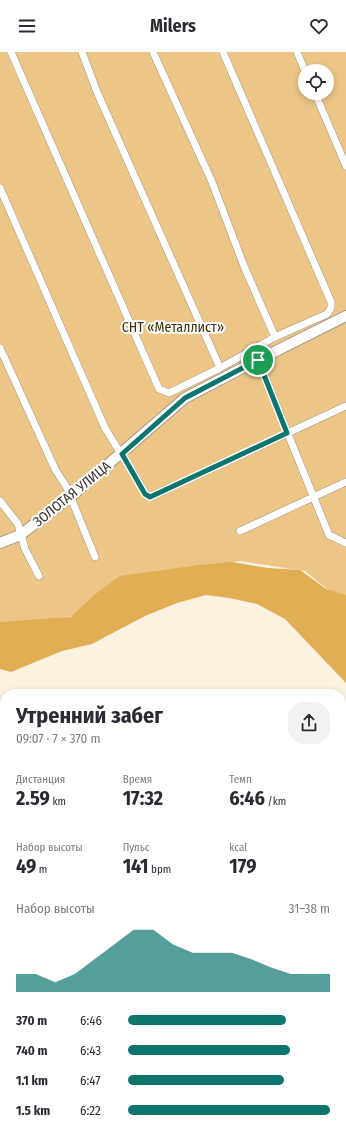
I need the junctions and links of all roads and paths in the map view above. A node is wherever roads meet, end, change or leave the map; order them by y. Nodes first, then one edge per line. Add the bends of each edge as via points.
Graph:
1 (11, 52) edge
2 (82, 52) edge
3 (153, 52) edge
4 (223, 52) edge
5 (297, 52) edge
6 (302, 64) edge
7 (318, 100) edge
8 (346, 166) edge
9 (0, 188) edge
10 (346, 316) edge
11 (273, 338) junction
12 (0, 348) edge
13 (275, 351) junction
14 (258, 360) junction
15 (220, 368) junction
16 (346, 406) edge
17 (287, 433) junction
18 (122, 454) junction
19 (346, 482) edge
20 (314, 496) junction
21 (70, 497) junction
22 (0, 501) edge
23 (240, 532) dead end
24 (20, 535) junction
25 (0, 543) edge
26 (346, 543) edge
27 (94, 557) dead end
28 (39, 576) dead end

1 - 15 street via 160,389 169,393
2 - 15 street via 97,92
3 - 11 street via 212,182
4 - 11 street via 331,302 328,314
5 - 6 street
7 - 8 street
9 - 18 street via 110,439
10 - 13 street, ЗОЛОТАЯ УЛИЦА
11 - 13 street
11 - 15 street
12 - 21 street
13 - 14 street, ЗОЛОТАЯ УЛИЦА
14 - 17 street
14 - 18 street, ЗОЛОТАЯ УЛИЦА via 185,398
16 - 17 street
17 - 18 street via 150,497 145,494
17 - 20 street
18 - 21 street, ЗОЛОТАЯ УЛИЦА
19 - 20 street
20 - 23 street
20 - 26 street via 329,535
21 - 24 street, ЗОЛОТАЯ УЛИЦА
21 - 27 street
22 - 24 street via 18,524
24 - 25 street, ЗОЛОТАЯ УЛИЦА
24 - 28 street

